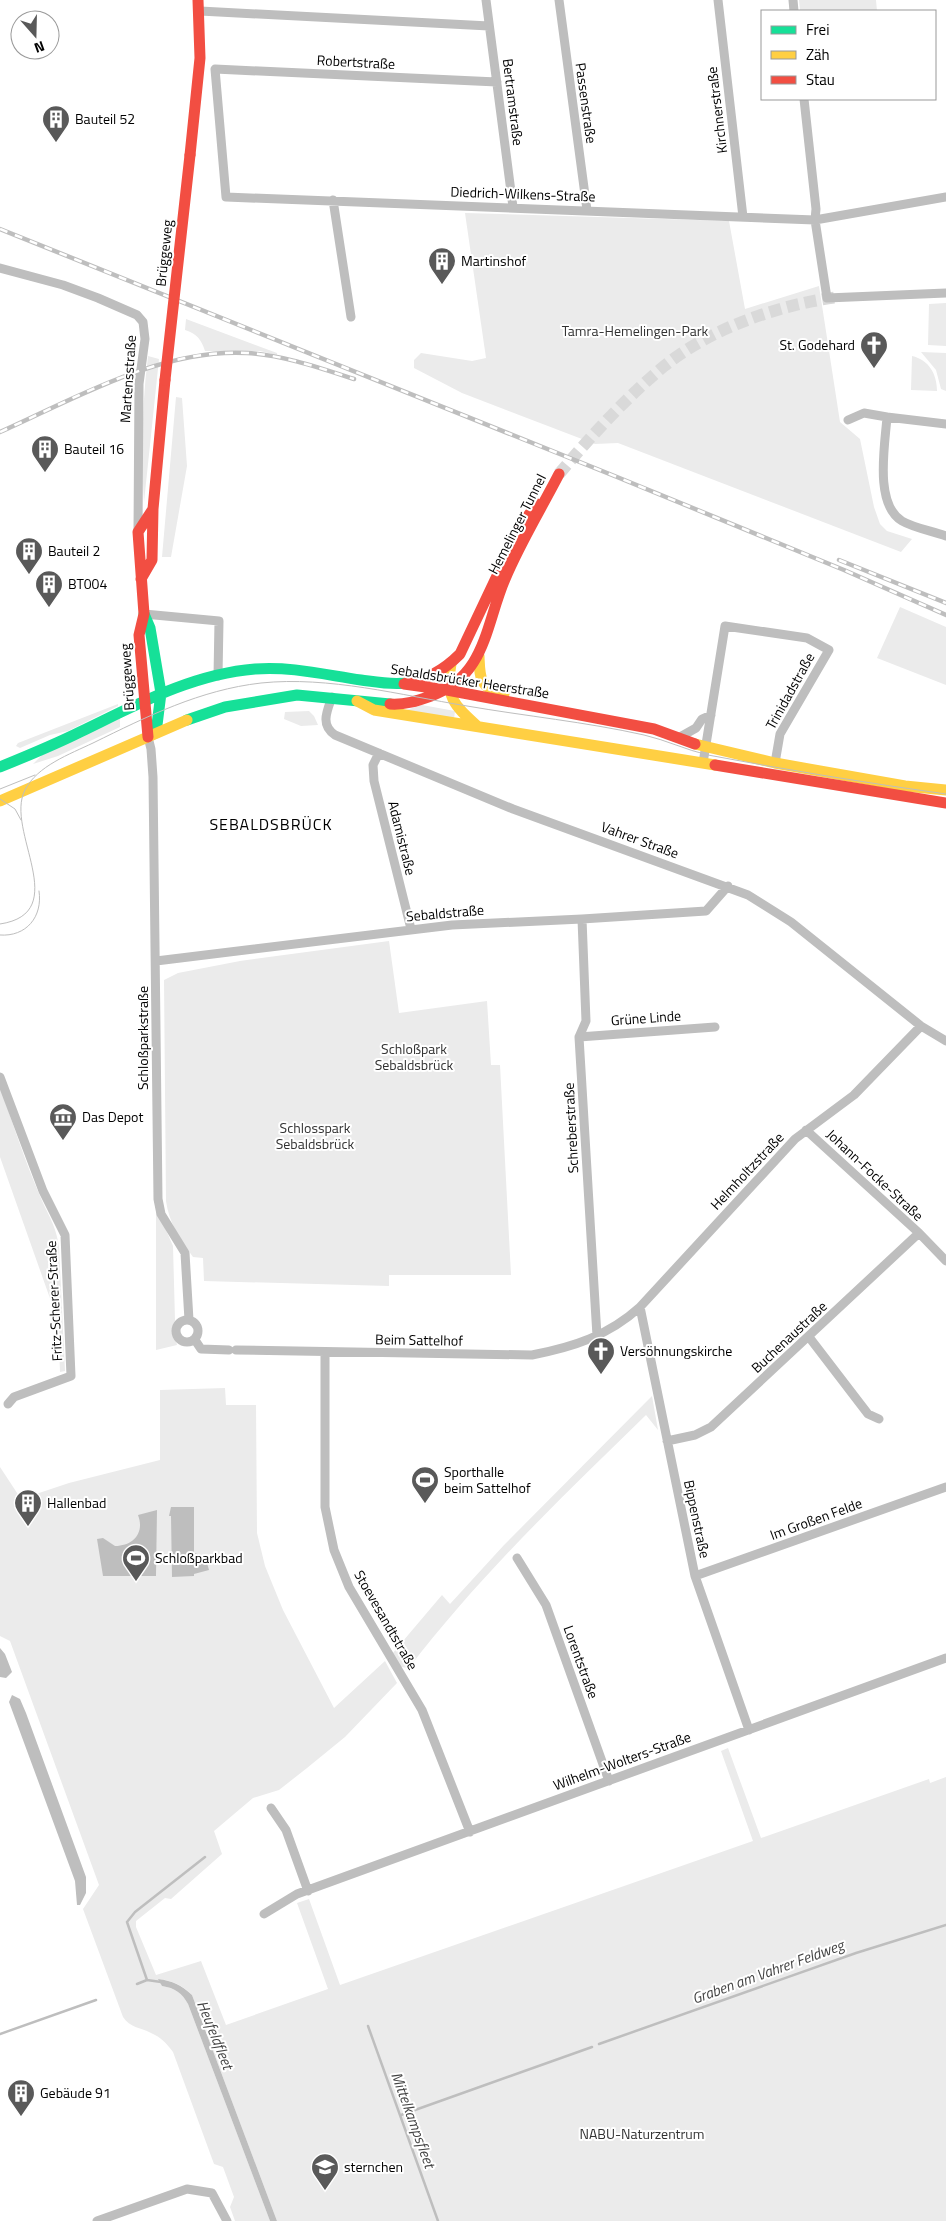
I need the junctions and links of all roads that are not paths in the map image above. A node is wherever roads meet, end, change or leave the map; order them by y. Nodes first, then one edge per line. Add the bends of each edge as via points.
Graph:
1 (486, 0) edge
2 (558, 0) edge
3 (718, 0) edge
4 (199, 6) edge
5 (489, 26) junction
6 (215, 69) joint
7 (496, 82) junction
8 (804, 100) edge
9 (946, 198) edge
10 (333, 200) junction
11 (513, 207) junction
12 (587, 210) junction
13 (743, 216) junction
14 (815, 220) junction
15 (0, 268) edge
16 (946, 293) edge
17 (351, 317) dead end
18 (887, 417) junction
19 (848, 420) dead end
20 (946, 424) edge
21 (153, 509) junction
22 (138, 532) junction
23 (946, 536) edge
24 (141, 580) junction
25 (144, 614) junction
26 (479, 656) junction
27 (452, 664) junction
28 (218, 676) junction
29 (401, 684) junction
30 (448, 690) junction
31 (161, 693) junction
32 (332, 697) junction
33 (144, 700) junction
34 (355, 700) junction
35 (553, 709) junction
36 (710, 715) junction
37 (477, 726) junction
38 (152, 735) junction
39 (680, 737) junction
40 (706, 748) junction
41 (378, 753) junction
42 (704, 763) junction
43 (775, 763) junction
44 (0, 767) edge
45 (946, 790) edge
46 (0, 801) edge
47 (946, 803) edge
48 (728, 886) junction
49 (582, 919) junction
50 (411, 929) junction
51 (156, 961) junction
52 (921, 1026) junction
53 (715, 1027) dead end
54 (579, 1037) junction
55 (946, 1041) edge
56 (0, 1077) edge
57 (806, 1130) junction
58 (919, 1233) junction
59 (946, 1261) edge
60 (640, 1307) junction
61 (188, 1320) junction
62 (597, 1336) junction
63 (809, 1338) junction
64 (195, 1340) junction
65 (325, 1352) junction
66 (8, 1404) dead end
67 (880, 1419) dead end
68 (667, 1441) junction
69 (946, 1487) edge
70 (517, 1558) dead end
71 (695, 1576) junction
72 (946, 1658) edge
73 (749, 1730) junction
74 (609, 1781) junction
75 (271, 1808) dead end
76 (470, 1832) junction
77 (308, 1891) junction
78 (264, 1914) dead end
79 (98, 2221) edge
80 (227, 2221) edge

1 - 5 street, Bertramstraße
2 - 12 street, Passenstraße
3 - 13 street, Kirchnerstraße
4 - 5 street
4 - 21 main road, Brüggeweg, bridge via 200,73
5 - 7 street, Bertramstraße
6 - 7 street, Robertstraße
6 - 10 street, Diedrich-Wilkens-Straße via 226,197
7 - 11 street, Bertramstraße
8 - 14 street
9 - 14 street, Diedrich-Wilkens-Straße
10 - 11 street, Diedrich-Wilkens-Straße
10 - 17 street
11 - 12 street, Diedrich-Wilkens-Straße
12 - 13 street, Diedrich-Wilkens-Straße
13 - 14 street, Diedrich-Wilkens-Straße
14 - 16 street via 827,298
15 - 22 street, Martensstraße via 98,298 137,315 144,322 145,339 138,384
18 - 19 street via 864,413
18 - 20 street
18 - 23 street via 884,484 887,505 903,522
21 - 22 main road, Brüggeweg
21 - 24 main road, Brüggeweg via 152,560
22 - 24 main road, Brüggeweg
24 - 25 main road, Brüggeweg
25 - 28 street via 219,621
25 - 31 main road, Brüggeweg via 150,628
25 - 33 main road, Brüggeweg via 139,635
26 - 27 main road, Hemelinger Tunnel via 505,580 559,474 521,526 470,637
26 - 30 main road, Hemelinger Tunnel
26 - 35 main road via 480,677 488,690 540,700
27 - 29 main road, Hemelinger Tunnel
27 - 30 main road
28 - 29 main road, Sebaldsbrücker Heerstraße via 255,669 299,670
28 - 31 main road, Sebaldsbrücker Heerstraße
29 - 30 main road, Sebaldsbrücker Heerstraße
30 - 34 main road, Hemelinger Tunnel via 408,704
30 - 35 main road, Sebaldsbrücker Heerstraße
30 - 37 main road via 454,704
31 - 33 main road, Sebaldsbrücker Heerstraße
31 - 38 main road, Brüggeweg
32 - 34 main road
32 - 38 main road via 297,695 225,707
32 - 41 street, Vahrer Straße via 325,719 329,731
33 - 38 main road, Brüggeweg
33 - 44 main road, Sebaldsbrücker Heerstraße
34 - 37 main road via 374,710
35 - 39 main road, Sebaldsbrücker Heerstraße
36 - 39 street
36 - 40 street, Trinidadstraße
36 - 43 street, Trinidadstraße via 725,626 806,638 829,650 780,734
37 - 42 main road
38 - 46 main road
38 - 51 street, Schloßparkstraße
39 - 40 main road, Sebaldsbrücker Heerstraße
40 - 42 street, Trinidadstraße
40 - 43 main road, Sebaldsbrücker Heerstraße
41 - 48 street, Vahrer Straße via 513,809
41 - 50 street, Adamistraße via 373,766 374,780
42 - 47 main road
43 - 45 main road, Sebaldsbrücker Heerstraße
48 - 49 street, Sebaldstraße via 706,911
48 - 52 street, Vahrer Straße via 792,922
49 - 50 street, Sebaldstraße
49 - 54 street, Schreberstraße via 586,1021
50 - 51 street, Sebaldstraße
51 - 61 street, Schloßparkstraße via 158,1199 162,1214 185,1253
52 - 55 street, Vahrer Straße
52 - 57 street, Helmholtzstraße via 854,1095
53 - 54 street, Grüne Linde
54 - 62 street, Schreberstraße
56 - 66 street, Fritz-Scherer-Straße via 43,1191 65,1235 71,1376 14,1397
57 - 58 street, Johann-Focke-Straße
57 - 60 street, Helmholtzstraße
58 - 59 street, Johann-Focke-Straße
58 - 63 street, Buchenaustraße
60 - 62 street, Helmholtzstraße via 622,1323
60 - 68 street, Bippenstraße
61 - 64 street via 198,1328
61 - 64 street via 179,1323 176,1336 184,1343
62 - 65 street, Beim Sattelhof via 560,1350 532,1355
63 - 67 street via 868,1414
63 - 68 street, Buchenaustraße via 710,1427 695,1435
64 - 65 street, Beim Sattelhof via 201,1349
65 - 76 street, Stoevesandtstraße via 324,1507 334,1550 348,1587 422,1710
68 - 71 street, Bippenstraße
69 - 71 street, Im Großen Felde
70 - 74 street, Lorentstraße via 546,1605
71 - 73 street, Bippenstraße
72 - 73 street, Wilhelm-Wolters-Straße
73 - 74 street, Wilhelm-Wolters-Straße
74 - 76 street, Wilhelm-Wolters-Straße
75 - 77 street via 286,1830
76 - 77 street, Wilhelm-Wolters-Straße
77 - 78 street, Wilhelm-Wolters-Straße via 290,1897
79 - 80 street via 187,2189 212,2193

